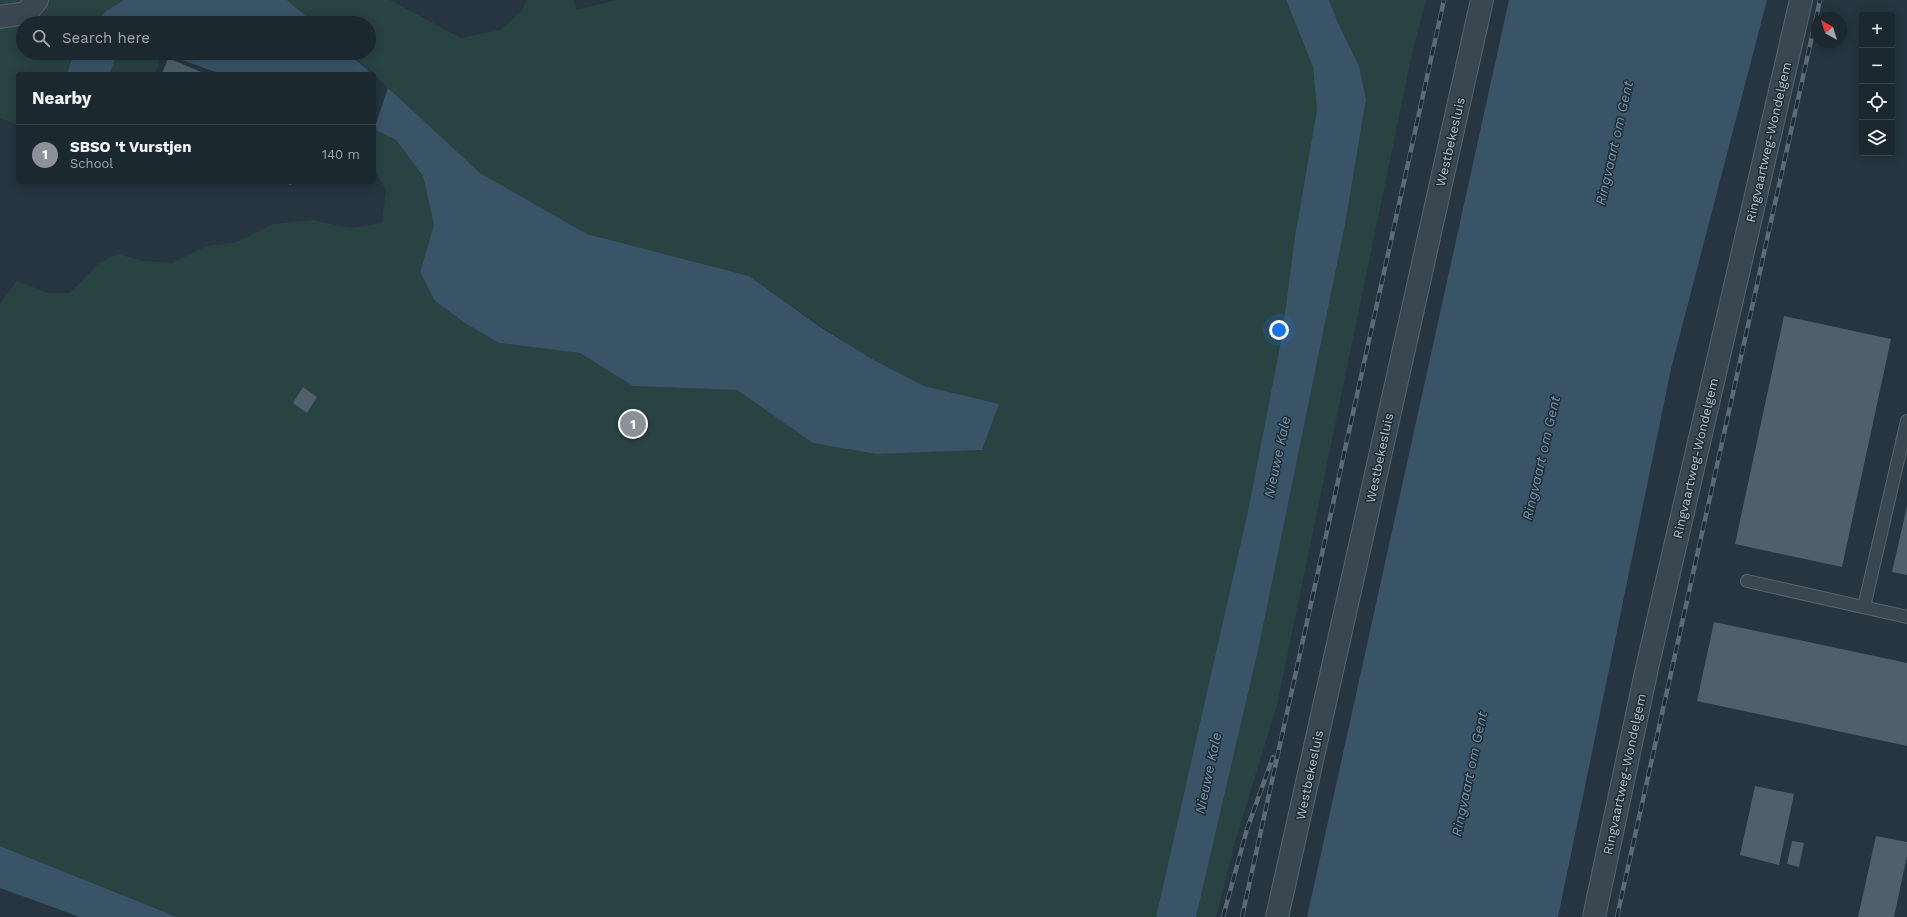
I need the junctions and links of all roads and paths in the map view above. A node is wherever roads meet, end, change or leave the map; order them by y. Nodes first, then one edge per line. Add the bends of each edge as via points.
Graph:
1 (37, 0) edge
2 (1482, 0) edge
3 (1801, 0) edge
4 (0, 18) edge
5 (1907, 421) edge
6 (1747, 581) dead end
7 (1864, 608) junction
8 (1907, 617) edge
9 (1277, 917) edge
10 (1594, 917) edge

1 - 4 street via 26,13
2 - 9 street, Westbekesluis
3 - 10 street, Ringvaartweg-Wondelgem via 1647,668
5 - 7 lane
6 - 7 lane
7 - 8 lane

